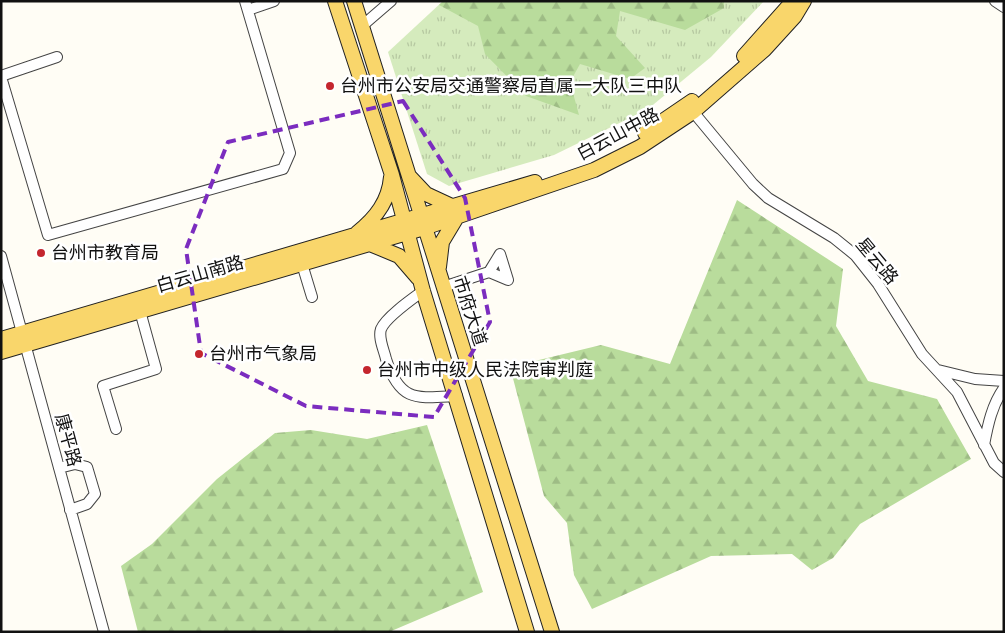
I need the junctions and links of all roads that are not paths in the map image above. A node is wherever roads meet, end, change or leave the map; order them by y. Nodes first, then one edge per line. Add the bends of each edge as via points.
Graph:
1 (274, 1) edge
2 (336, 1) edge
3 (354, 1) edge
4 (391, 1) edge
5 (793, 1) edge
6 (804, 1) edge
7 (994, 1) edge
8 (247, 5) edge
9 (1004, 7) edge
10 (362, 26) junction
11 (57, 57) dead end
12 (1, 76) edge
13 (690, 108) junction
14 (407, 173) junction
15 (392, 175) junction
16 (456, 212) junction
17 (422, 222) junction
18 (407, 227) junction
19 (350, 237) junction
20 (369, 244) junction
21 (1, 256) edge
22 (302, 264) junction
23 (489, 272) dead end
24 (441, 280) junction
25 (423, 289) junction
26 (312, 297) dead end
27 (140, 311) junction
28 (1, 339) edge
29 (24, 339) junction
30 (1, 352) edge
31 (937, 370) junction
32 (1004, 381) edge
33 (1004, 388) edge
34 (457, 396) junction
35 (116, 429) dead end
36 (984, 444) junction
37 (59, 468) junction
38 (1004, 472) edge
39 (70, 510) junction
40 (104, 632) edge
41 (527, 632) edge
42 (552, 632) edge

1 - 8 street
2 - 15 main road
3 - 10 main road, 市府大道
4 - 10 street
5 - 13 main road, 白云山中路 via 752,48
6 - 13 main road, 白云山中路 via 795,16 764,50
7 - 9 street
8 - 12 street via 290,153 283,170 48,235
10 - 14 main road, 市府大道
11 - 12 street
13 - 16 main road, 白云山中路 via 640,147 594,170
13 - 31 street, 星云路 via 752,184 768,198 856,255 922,354
14 - 16 main road via 426,194
14 - 17 main road, 市府大道
15 - 18 main road
15 - 19 main road via 381,209
16 - 17 main road, 白云山中路
16 - 24 main road via 442,242
17 - 18 main road, 白云山中路
17 - 24 main road, 市府大道
18 - 19 main road, 白云山南路
18 - 20 main road, 白云山南路
18 - 25 main road
19 - 29 main road, 白云山南路
20 - 22 main road, 白云山南路
20 - 25 main road via 399,256
21 - 29 street, 康平路
22 - 26 street
22 - 27 main road, 白云山南路
23 - 24 street
24 - 42 main road, 市府大道
25 - 34 main road
25 - 34 street via 391,316 381,329 392,379 404,392 421,397
27 - 29 main road, 白云山南路
27 - 35 street via 156,369 103,386
28 - 29 main road, 白云山南路
29 - 30 main road, 白云山南路
29 - 37 street, 康平路
31 - 32 street via 975,379
31 - 36 street, 星云路 via 957,392
33 - 36 street via 988,422
34 - 41 main road
36 - 38 street, 星云路 via 994,463
37 - 39 street, 康平路
37 - 39 street via 75,464 87,467 95,494 87,504
39 - 40 street, 康平路

